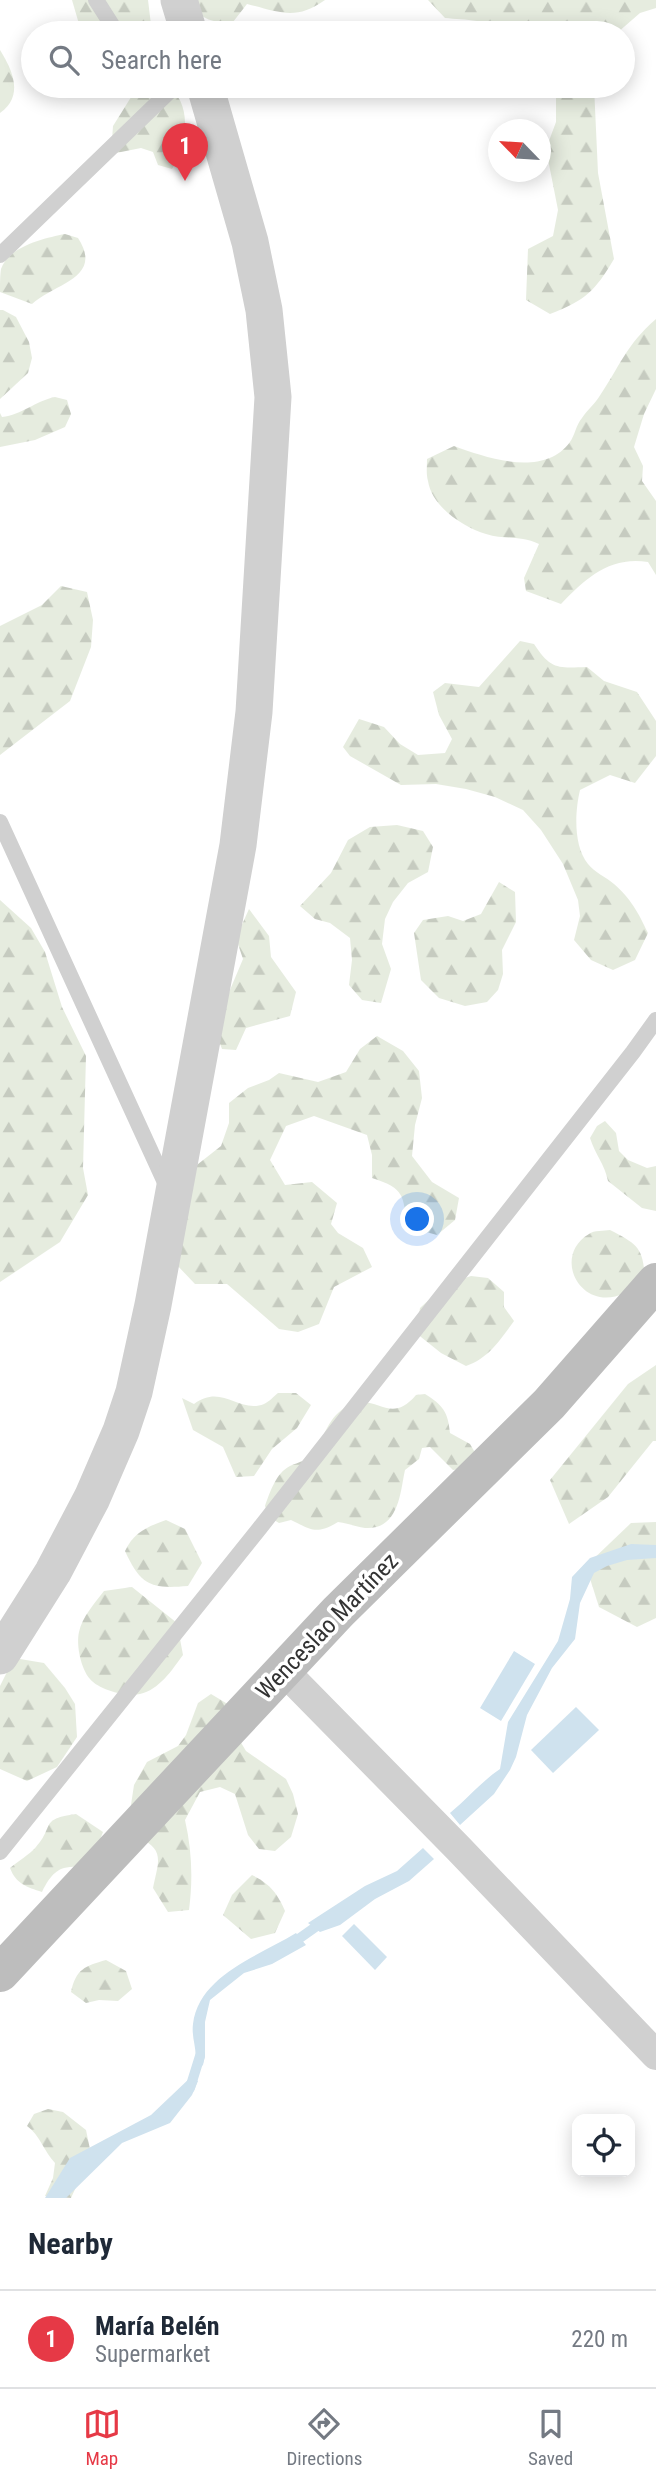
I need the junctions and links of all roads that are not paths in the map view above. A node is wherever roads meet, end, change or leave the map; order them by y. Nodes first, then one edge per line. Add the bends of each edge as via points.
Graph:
1 (96, 0) edge
2 (180, 0) edge
3 (109, 21) edge
4 (186, 21) edge
5 (148, 98) edge
6 (208, 98) edge
7 (0, 255) edge
8 (0, 822) edge
9 (656, 1020) edge
10 (173, 1199) junction
11 (656, 1282) edge
12 (0, 1656) edge
13 (284, 1671) junction
14 (0, 1852) edge
15 (0, 1972) edge
16 (656, 2055) edge

1 - 3 lane
2 - 4 street
5 - 7 lane
6 - 10 street via 250,242 264,310 273,397 254,712 238,845
8 - 10 lane
9 - 14 lane
10 - 12 street via 143,1351 121,1431 53,1572
11 - 13 main road, Wenceslao Martínez via 549,1404
13 - 15 main road, Wenceslao Martínez
13 - 16 street

